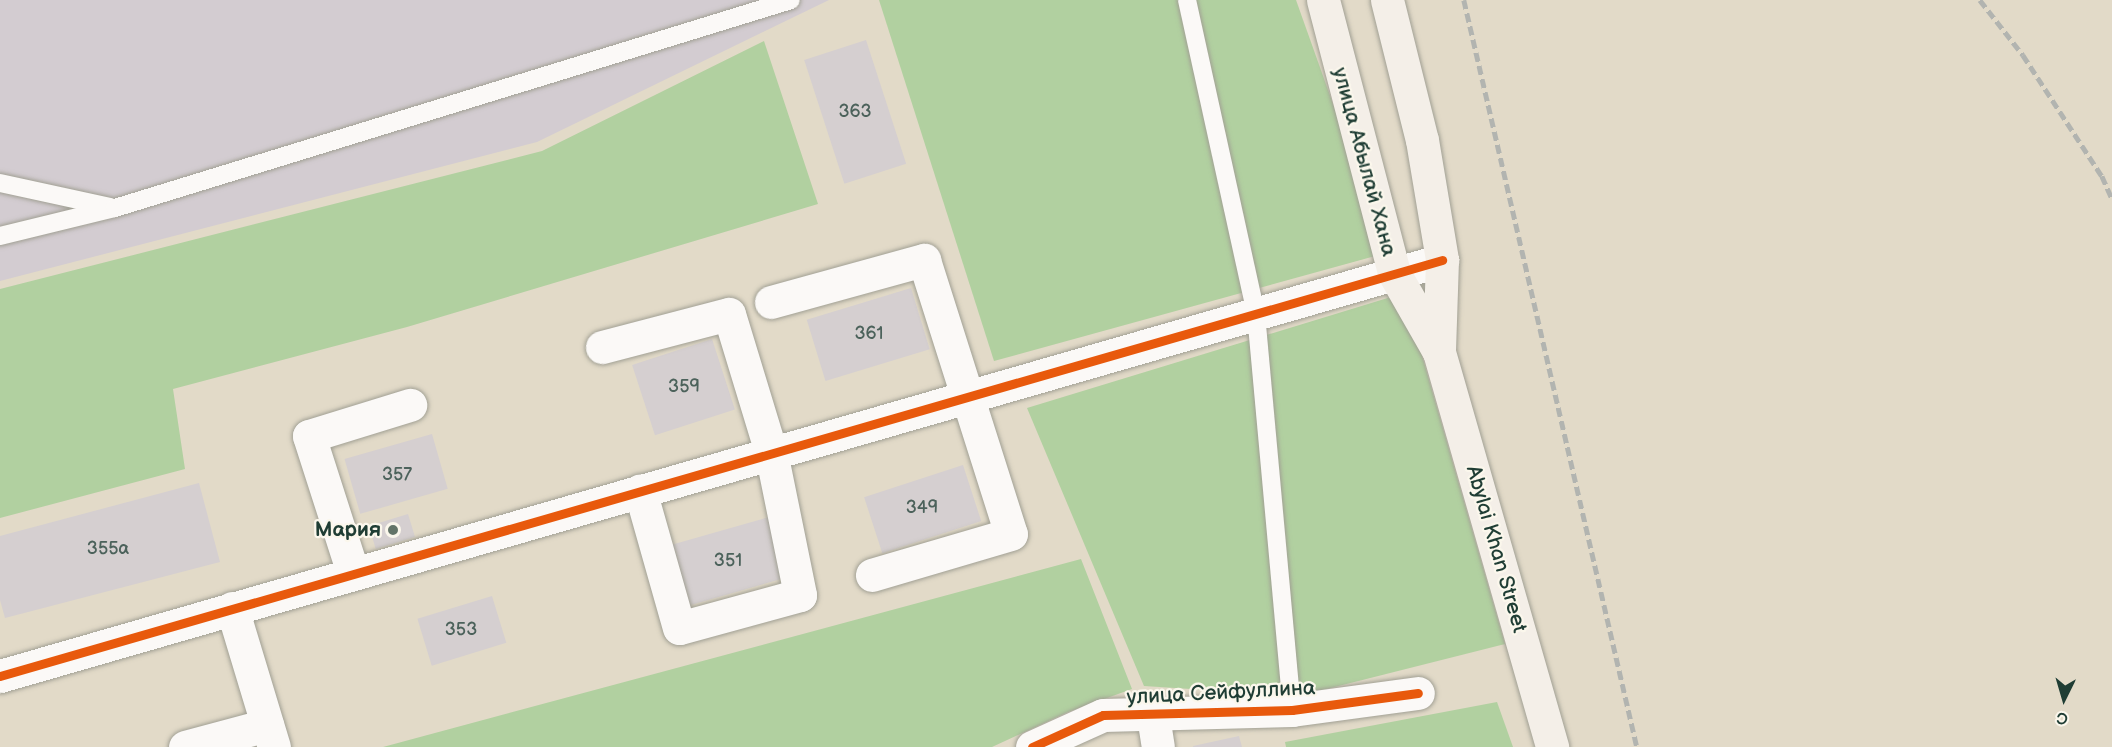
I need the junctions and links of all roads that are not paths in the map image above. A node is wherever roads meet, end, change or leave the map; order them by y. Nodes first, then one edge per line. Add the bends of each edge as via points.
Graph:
1 (791, 0) edge
2 (1186, 0) edge
3 (1323, 0) edge
4 (1387, 0) edge
5 (0, 183) edge
6 (115, 208) junction
7 (0, 236) edge
8 (1443, 260) junction
9 (1394, 273) junction
10 (771, 302) dead end
11 (1256, 314) junction
12 (602, 347) dead end
13 (1439, 352) junction
14 (966, 396) junction
15 (410, 405) dead end
16 (771, 452) junction
17 (640, 490) junction
18 (353, 573) junction
19 (872, 575) dead end
20 (232, 608) junction
21 (0, 676) edge
22 (1418, 693) dead end
23 (1292, 710) junction
24 (1156, 732) edge
25 (270, 736) edge
26 (185, 747) edge
27 (1032, 747) edge
28 (1552, 747) edge

1 - 6 lane
2 - 11 lane
3 - 9 main road, улица Абылай Хана
4 - 8 main road via 1422,140
5 - 6 lane
6 - 7 lane
8 - 9 street
8 - 13 main road
9 - 11 street
9 - 13 main road, улица Абылай Хана
10 - 14 street via 924,260
11 - 14 street
11 - 23 lane
12 - 16 street via 729,314
13 - 28 main road, Abylai Khan Street
14 - 16 street
14 - 19 street via 1011,534
15 - 18 street via 309,436
16 - 17 street
16 - 17 street via 800,595 679,628
17 - 18 street
18 - 20 street
20 - 21 street
20 - 25 street
22 - 23 street, улица Сейфуллина
23 - 24 street, улица Сейфуллина
24 - 27 street, улица Сейфуллина via 1103,715
25 - 26 street

